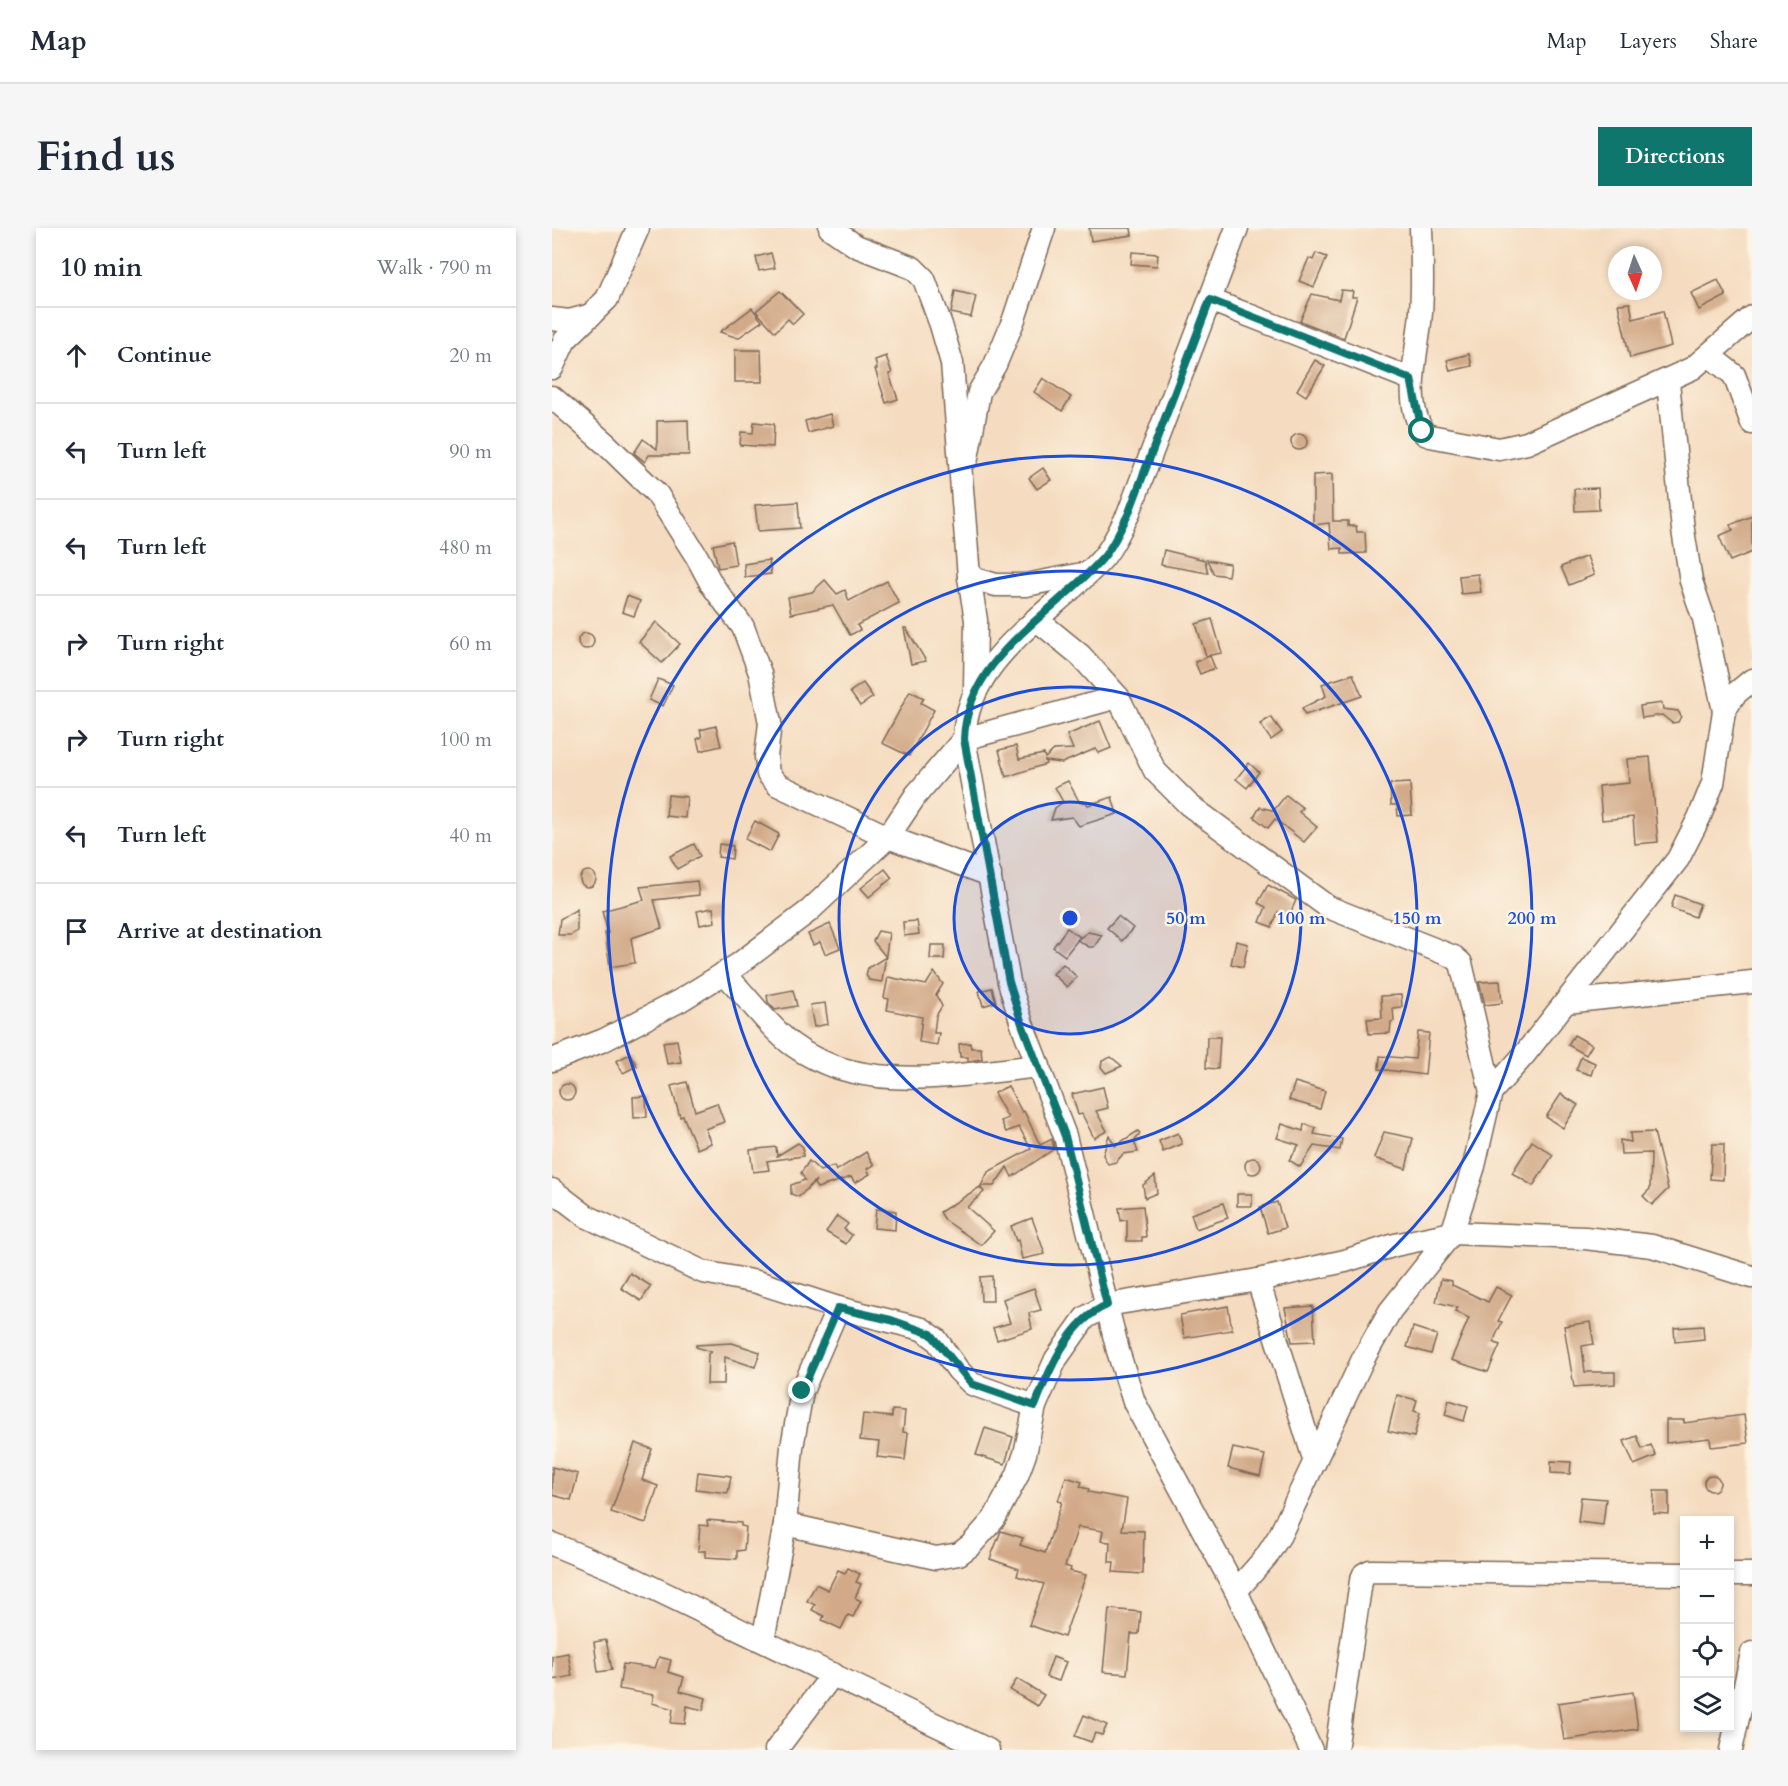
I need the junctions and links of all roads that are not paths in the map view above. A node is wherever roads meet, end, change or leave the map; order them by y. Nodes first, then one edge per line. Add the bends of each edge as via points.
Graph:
1 (638, 228) edge
2 (830, 228) edge
3 (1044, 228) edge
4 (1237, 228) edge
5 (1421, 228) edge
6 (1210, 300) junction
7 (593, 315) junction
8 (1752, 316) edge
9 (552, 319) edge
10 (1710, 356) junction
11 (552, 368) edge
12 (1411, 379) junction
13 (1668, 382) junction
14 (552, 397) edge
15 (1752, 423) edge
16 (962, 492) junction
17 (1088, 573) junction
18 (969, 577) junction
19 (1036, 619) junction
20 (1751, 682) edge
21 (975, 689) junction
22 (1118, 697) junction
23 (1724, 711) junction
24 (964, 739) junction
25 (888, 837) junction
26 (990, 875) junction
27 (724, 973) junction
28 (1752, 982) edge
29 (1566, 1002) junction
30 (552, 1060) edge
31 (1039, 1066) junction
32 (1491, 1092) junction
33 (552, 1190) edge
34 (1452, 1233) junction
35 (1752, 1277) edge
36 (1258, 1280) junction
37 (1107, 1305) junction
38 (838, 1308) junction
39 (1035, 1406) junction
40 (1315, 1462) junction
41 (785, 1524) junction
42 (552, 1544) edge
43 (1680, 1574) edge
44 (1734, 1574) edge
45 (1752, 1574) edge
46 (1236, 1591) junction
47 (763, 1641) junction
48 (1752, 1653) edge
49 (833, 1674) junction
50 (776, 1750) edge
51 (988, 1750) edge
52 (1311, 1750) edge
53 (1336, 1750) edge
54 (1731, 1750) edge

1 - 7 street via 607,299
2 - 16 street via 856,246 913,268 924,279 952,363
3 - 16 street via 1014,320 979,392
4 - 6 street
5 - 12 street via 1421,317
6 - 12 street
6 - 17 street via 1128,515 1104,558
7 - 9 street via 569,321
7 - 11 street via 576,326 565,340
8 - 10 street
10 - 13 street
10 - 15 street via 1734,375
12 - 13 street via 1425,434 1499,449 1527,443
13 - 23 street via 1691,581 1704,619
14 - 25 street via 657,494 712,585 743,627 760,673 770,723 768,774 798,797
16 - 18 street
17 - 18 street via 1026,585 996,585
17 - 19 street
18 - 21 street via 976,620
19 - 21 street
19 - 22 street via 1080,656
20 - 23 street via 1735,694
21 - 24 street via 964,721
22 - 24 street
22 - 32 street via 1155,771 1189,805 1328,907 1461,963
23 - 29 street via 1713,783 1678,859
24 - 25 street via 916,795
24 - 26 street
25 - 26 street
25 - 27 street via 809,911
26 - 31 street via 1009,982
27 - 30 street via 604,1040
27 - 31 street via 792,1045 830,1065 897,1079
28 - 29 street
29 - 32 street
31 - 37 street via 1065,1136
32 - 34 street via 1474,1166
33 - 38 street via 586,1216 703,1272 757,1282
34 - 35 street via 1585,1238 1652,1246
34 - 36 street
34 - 40 street via 1390,1311 1362,1359
36 - 37 street
36 - 40 street
37 - 39 street via 1095,1309 1078,1326 1056,1359
37 - 46 street via 1134,1402
38 - 39 street via 931,1334 972,1384
38 - 41 street via 802,1391
39 - 41 street via 1025,1454 1009,1492 982,1533 959,1554 936,1558
40 - 46 street via 1266,1557
41 - 47 street
42 - 47 street
43 - 53 street via 1371,1570 1361,1581
44 - 45 street
46 - 52 street
47 - 49 street
48 - 54 street
49 - 50 street
49 - 51 street

